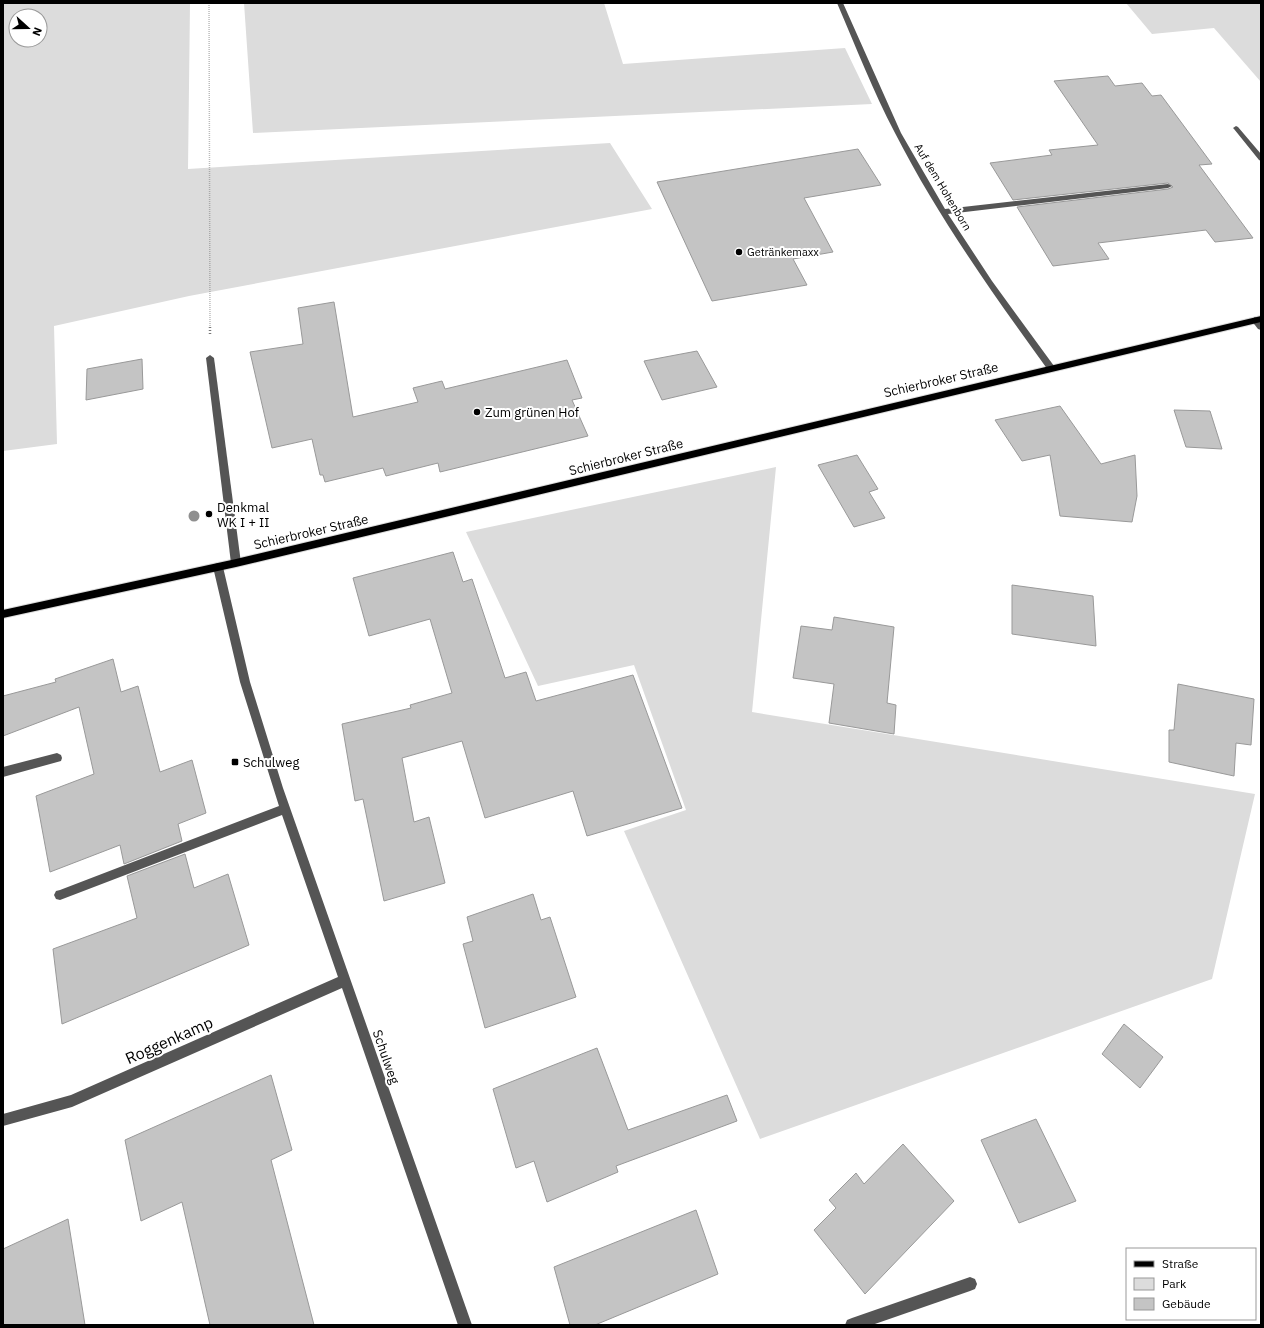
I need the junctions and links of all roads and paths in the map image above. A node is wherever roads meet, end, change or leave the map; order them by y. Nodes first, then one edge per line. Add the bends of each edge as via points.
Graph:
1 (209, 3) edge
2 (840, 3) edge
3 (1236, 128) dead end
4 (1261, 159) edge
5 (1168, 186) dead end
6 (944, 212) junction
7 (1258, 320) edge
8 (1261, 327) edge
9 (210, 358) joint
10 (1051, 368) junction
11 (236, 563) junction
12 (218, 567) junction
13 (3, 614) edge
14 (57, 758) dead end
15 (3, 772) edge
16 (285, 810) junction
17 (60, 895) dead end
18 (345, 980) junction
19 (3, 1120) edge
20 (970, 1284) dead end
21 (465, 1325) edge
22 (852, 1325) edge

1 - 9 path
2 - 6 street, Auf dem Hohenborn via 898,133
3 - 4 street
5 - 6 street
6 - 10 street, Auf dem Hohenborn
7 - 8 street, Schierbroker Straße
7 - 10 main road, Schierbroker Straße
9 - 11 street
10 - 11 main road, Schierbroker Straße
11 - 12 main road, Schierbroker Straße
12 - 13 main road, Schierbroker Straße
12 - 16 street, Schulweg via 245,682
14 - 15 street
16 - 17 street
16 - 18 street, Schulweg
18 - 19 street, Roggenkamp via 72,1101
18 - 21 street, Schulweg
20 - 22 street

